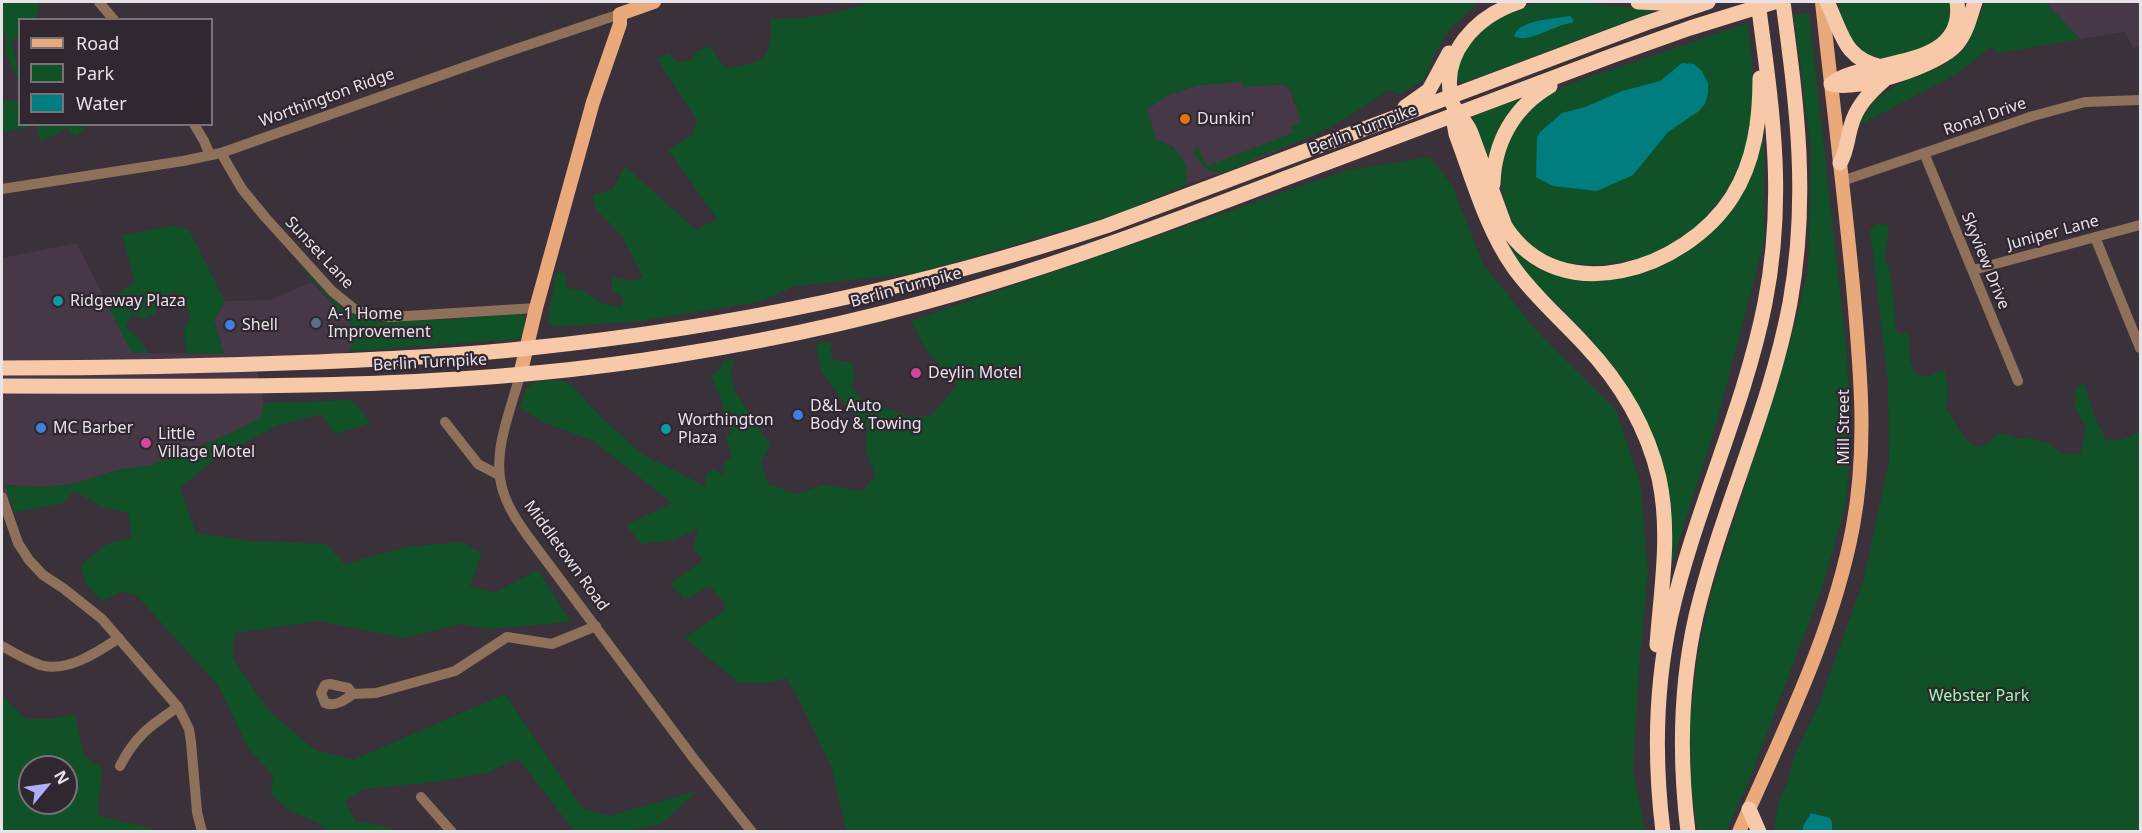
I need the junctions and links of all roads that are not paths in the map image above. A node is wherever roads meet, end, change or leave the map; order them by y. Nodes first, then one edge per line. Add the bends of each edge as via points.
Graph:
1 (99, 2) edge
2 (654, 2) edge
3 (1638, 2) edge
4 (1683, 2) edge
5 (1708, 2) edge
6 (1758, 2) edge
7 (1774, 2) edge
8 (1783, 2) edge
9 (1957, 2) edge
10 (1975, 2) edge
11 (1512, 3) edge
12 (1826, 8) edge
13 (620, 14) junction
14 (112, 18) edge
15 (1763, 37) junction
16 (1461, 44) junction
17 (1580, 68) junction
18 (1885, 72) junction
19 (1831, 84) junction
20 (1451, 96) junction
21 (2140, 100) edge
22 (1456, 114) junction
23 (1386, 121) junction
24 (195, 126) edge
25 (1924, 153) junction
26 (216, 154) junction
27 (1840, 163) junction
28 (1842, 181) junction
29 (2, 189) edge
30 (1494, 196) junction
31 (2140, 225) edge
32 (2095, 237) junction
33 (1973, 270) junction
34 (536, 308) junction
35 (2140, 348) edge
36 (527, 349) junction
37 (2, 368) edge
38 (520, 375) junction
39 (2018, 381) dead end
40 (2, 386) edge
41 (445, 422) dead end
42 (499, 476) junction
43 (2, 497) edge
44 (596, 626) junction
45 (119, 638) junction
46 (2, 646) edge
47 (353, 694) dead end
48 (1658, 702) junction
49 (178, 707) junction
50 (120, 766) dead end
51 (421, 797) dead end
52 (1749, 809) junction
53 (202, 831) edge
54 (452, 831) edge
55 (752, 831) edge
56 (1663, 831) edge
57 (1688, 831) edge
58 (1739, 831) edge
59 (1760, 831) edge

1 - 14 street
2 - 13 main road, Worthington Ridge
3 - 4 highway
5 - 20 highway, Berlin Turnpike
6 - 15 highway
7 - 17 highway, Berlin Turnpike
8 - 57 highway via 1801,159 1795,268 1778,350 1708,570 1693,634 1681,728
9 - 18 highway via 1955,26 1944,42
10 - 18 highway via 1964,34 1951,51 1933,62
11 - 16 highway via 1480,21
12 - 18 highway via 1854,55
12 - 19 main road, Mill Street
13 - 26 street, Worthington Ridge
13 - 34 main road, Middletown Road
15 - 30 highway via 1758,124 1745,173 1719,215 1677,250 1624,270 1561,270 1537,260 1518,244 1505,226
15 - 48 highway via 1776,164 1776,221 1768,286 1748,368 1678,588 1665,644
16 - 20 highway via 1452,70
16 - 23 highway via 1448,54 1426,93
17 - 22 highway, Berlin Turnpike
17 - 30 highway via 1535,96 1515,116 1495,160
18 - 19 highway via 1842,77
18 - 27 highway via 1857,110
19 - 27 main road, Mill Street
20 - 22 highway
20 - 23 highway, Berlin Turnpike
21 - 25 street, Ronal Drive via 2085,102
22 - 30 highway via 1468,126
22 - 38 highway, Berlin Turnpike via 1111,244 993,283 833,325 713,349
22 - 48 highway via 1456,134 1505,254 1527,284 1611,375 1649,444 1659,480 1665,531 1655,667
23 - 36 highway, Berlin Turnpike via 1106,226 950,273 750,316
24 - 26 street, Sunset Lane
25 - 28 street, Ronal Drive
25 - 33 street, Skyview Drive
26 - 29 street, Worthington Ridge
26 - 34 street, Sunset Lane via 265,217 332,291 353,308 377,316 397,317
27 - 28 main road, Mill Street
28 - 52 main road, Mill Street via 1863,411 1856,511 1827,625
31 - 32 street, Juniper Lane
32 - 33 street, Juniper Lane
32 - 35 street
33 - 39 street, Skyview Drive
34 - 36 main road, Middletown Road
36 - 37 highway, Berlin Turnpike via 208,366
36 - 38 main road, Middletown Road
38 - 40 highway, Berlin Turnpike via 350,386
38 - 42 street, Middletown Road via 501,448
41 - 42 street via 478,464
42 - 44 street, Middletown Road via 504,497 518,521
43 - 45 street via 18,543 29,560 102,619
44 - 47 street via 552,644 507,637 455,671 376,693
44 - 55 street, Middletown Road
45 - 46 street via 58,667 42,665
45 - 49 street
48 - 56 highway via 1657,765
49 - 50 street via 143,732
49 - 53 street via 192,741
51 - 54 street
52 - 58 main road, Mill Street
52 - 59 highway

